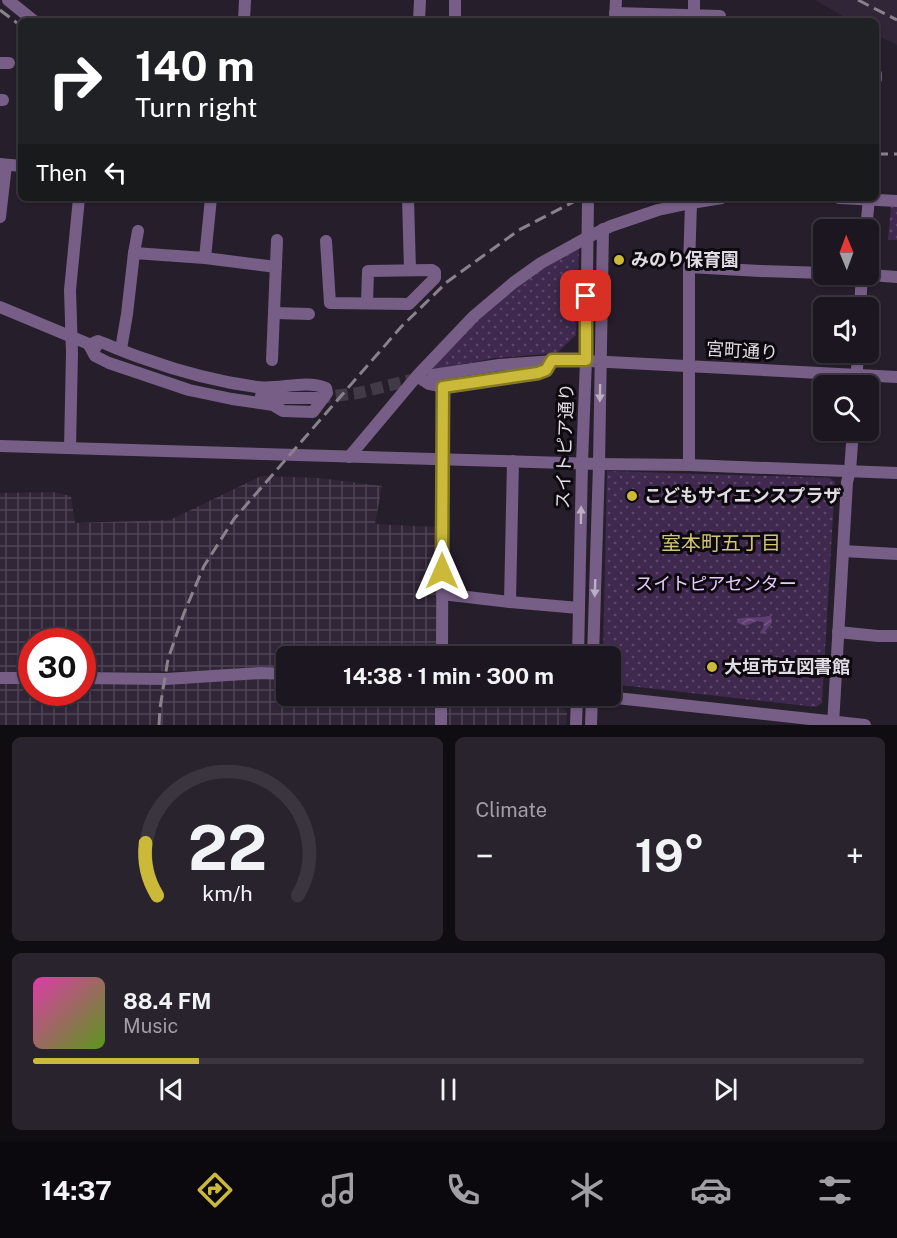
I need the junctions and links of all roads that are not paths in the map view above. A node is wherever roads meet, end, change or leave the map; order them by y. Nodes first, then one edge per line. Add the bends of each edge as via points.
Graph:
1 (8, 0) edge
2 (245, 0) edge
3 (420, 0) edge
4 (455, 0) edge
5 (694, 0) edge
6 (615, 11) edge
7 (694, 15) junction
8 (30, 18) edge
9 (244, 18) edge
10 (419, 18) edge
11 (455, 18) edge
12 (720, 18) edge
13 (3, 165) edge
14 (18, 166) edge
15 (879, 200) edge
16 (79, 201) edge
17 (211, 201) edge
18 (408, 201) edge
19 (588, 201) edge
20 (699, 201) edge
21 (868, 201) edge
22 (897, 201) edge
23 (691, 202) junction
24 (0, 217) edge
25 (867, 219) edge
26 (603, 229) junction
27 (138, 231) dead end
28 (588, 237) junction
29 (277, 240) dead end
30 (326, 241) dead end
31 (134, 254) junction
32 (205, 258) junction
33 (276, 267) junction
34 (689, 267) junction
35 (410, 270) junction
36 (813, 273) edge
37 (879, 276) edge
38 (897, 277) edge
39 (367, 303) junction
40 (0, 307) edge
41 (274, 313) junction
42 (309, 314) dead end
43 (71, 337) junction
44 (89, 345) junction
45 (121, 349) junction
46 (272, 360) dead end
47 (552, 360) junction
48 (586, 360) junction
49 (600, 361) junction
50 (689, 366) junction
51 (433, 375) tunnel mouth
52 (417, 376) junction
53 (813, 376) edge
54 (897, 377) edge
55 (879, 378) edge
56 (443, 387) junction
57 (318, 398) tunnel mouth
58 (852, 441) edge
59 (0, 446) edge
60 (70, 448) junction
61 (350, 457) junction
62 (443, 459) junction
63 (513, 461) junction
64 (582, 463) junction
65 (599, 464) junction
66 (689, 465) junction
67 (850, 471) junction
68 (897, 473) edge
69 (843, 551) junction
70 (897, 554) edge
71 (442, 594) junction
72 (510, 602) junction
73 (579, 608) junction
74 (838, 632) junction
75 (897, 636) edge
76 (442, 646) edge
77 (578, 646) edge
78 (593, 646) edge
79 (276, 674) edge
80 (0, 678) edge
81 (18, 678) edge
82 (96, 678) edge
83 (621, 699) edge
84 (441, 706) edge
85 (577, 706) edge
86 (592, 706) edge
87 (786, 721) edge
88 (833, 724) edge
89 (441, 725) edge
90 (576, 725) edge
91 (591, 725) edge
92 (865, 725) edge

1 - 8 street
2 - 9 street
3 - 10 street
4 - 11 street
5 - 7 street
6 - 7 street
7 - 12 street
13 - 14 street
13 - 24 street
15 - 22 street
16 - 43 street via 70,290
17 - 32 street
18 - 35 street
19 - 28 street, スイトピア通り
20 - 23 street
21 - 25 street
23 - 26 street
23 - 34 street
26 - 28 street
26 - 49 street
27 - 31 street
28 - 48 street, スイトピア通り
28 - 52 street via 541,263 480,310
29 - 33 street
30 - 39 street via 330,303
31 - 32 street
31 - 45 street
32 - 33 street
33 - 41 street
34 - 36 street
34 - 50 street
35 - 39 street via 368,271
35 - 39 street via 432,270 435,278 409,304
37 - 38 street
40 - 43 street
41 - 42 street
41 - 46 street
43 - 44 street
43 - 60 street
44 - 45 street via 98,341
44 - 45 street via 95,356 109,363 189,390 273,405 283,411 313,412 327,393 326,387 307,384 274,388 219,380 183,372
44 - 57 street via 154,371 221,389 269,398
47 - 48 street, 宮町通り
47 - 51 street, 宮町通り
47 - 56 street via 546,370 538,373
48 - 49 street, 宮町通り
48 - 64 street, スイトピア通り
49 - 50 street, 宮町通り
49 -> 65 street
50 - 53 street, 宮町通り
50 - 66 street
52 - 56 street
52 - 61 street
54 - 55 street, 宮町通り
56 - 62 street
58 - 67 street
59 - 60 street
60 - 61 street
61 - 62 street
62 - 63 street
62 - 71 street
63 - 64 street
63 - 72 street
64 - 65 street
73 -> 64 street, スイトピア通り
65 - 66 street
65 -> 78 street
66 - 67 street
67 - 68 street
67 - 69 street
69 - 70 street
69 - 74 street
71 - 72 street
71 - 76 street
72 - 73 street
73 - 77 street, スイトピア通り
74 - 75 street
74 - 88 street
79 - 82 street
80 - 81 street
83 - 87 street
84 - 89 street
85 - 90 street
86 - 91 street
87 - 88 street
88 - 92 street

